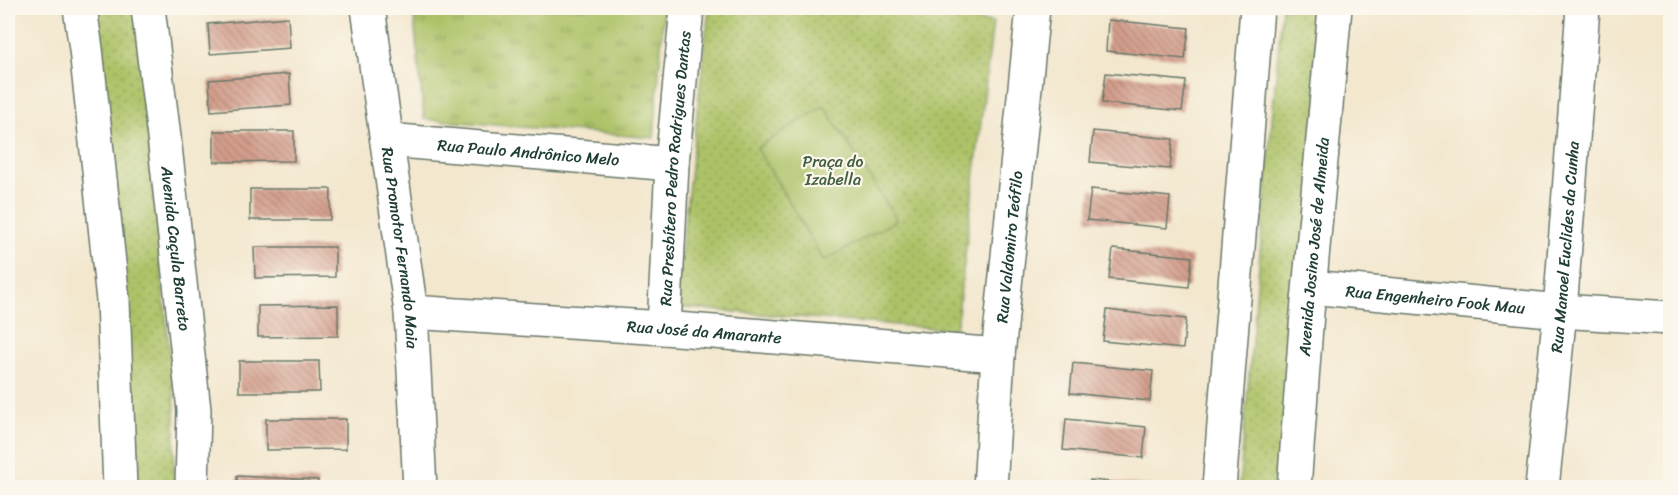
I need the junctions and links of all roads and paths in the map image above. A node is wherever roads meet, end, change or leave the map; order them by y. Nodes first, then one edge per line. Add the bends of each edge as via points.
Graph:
1 (80, 8) edge
2 (148, 8) edge
3 (368, 8) edge
4 (687, 8) edge
5 (1033, 8) edge
6 (1257, 8) edge
7 (1335, 8) edge
8 (1583, 8) edge
9 (387, 140) junction
10 (672, 164) junction
11 (1310, 287) junction
12 (1560, 311) junction
13 (411, 312) junction
14 (1671, 318) edge
15 (664, 328) junction
16 (998, 354) junction
17 (120, 488) edge
18 (192, 488) edge
19 (420, 488) edge
20 (990, 488) edge
21 (1218, 488) edge
22 (1294, 488) edge
23 (1542, 488) edge

1 - 17 street via 112,300
2 - 18 street, Avenida Caçula Barreto via 194,410
3 - 9 street, Rua Promotor Fernando Maia
4 - 10 street, Rua Presbítero Pedro Rodrigues Dantas
5 - 16 street, Rua Valdomiro Teófilo
6 - 21 street
7 - 11 street, Avenida Josino José de Almeida
8 - 12 street, Rua Manoel Euclides da Cunha
9 - 10 street, Rua Paulo Andrônico Melo
9 - 13 street, Rua Promotor Fernando Maia
10 - 15 street, Rua Presbítero Pedro Rodrigues Dantas
11 - 12 street, Rua Engenheiro Fook Mau
11 - 22 street, Avenida Josino José de Almeida
12 - 14 street, Rua Engenheiro Fook Mau
12 - 23 street, Rua Manoel Euclides da Cunha
13 - 15 street, Rua José da Amarante
13 - 19 street, Rua Promotor Fernando Maia
15 - 16 street, Rua José da Amarante
16 - 20 street, Rua Valdomiro Teófilo

